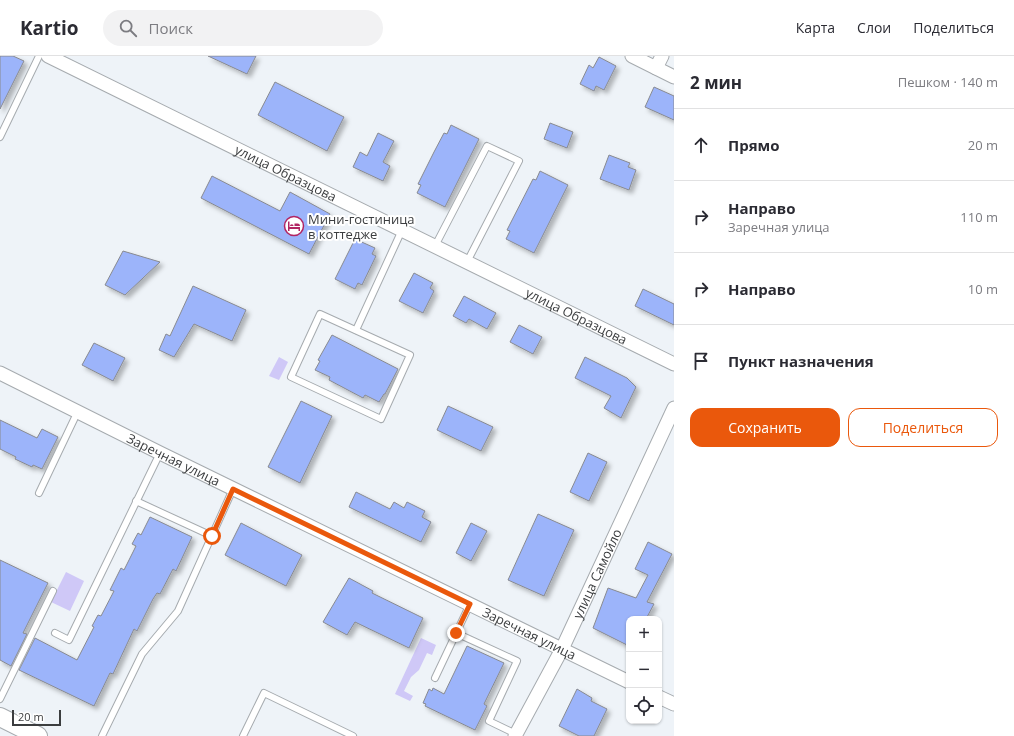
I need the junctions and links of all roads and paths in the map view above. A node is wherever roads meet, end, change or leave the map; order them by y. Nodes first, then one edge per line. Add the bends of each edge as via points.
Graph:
1 (39, 56) edge
2 (48, 56) edge
3 (632, 56) edge
4 (659, 62) edge
5 (674, 77) edge
6 (0, 137) edge
7 (402, 230) junction
8 (435, 246) junction
9 (467, 262) junction
10 (356, 330) junction
11 (674, 364) edge
12 (0, 373) edge
13 (674, 408) edge
14 (78, 411) junction
15 (160, 453) junction
16 (233, 489) junction
17 (39, 493) dead end
18 (136, 501) junction
19 (212, 536) junction
20 (53, 591) dead end
21 (470, 604) junction
22 (55, 633) dead end
23 (456, 633) junction
24 (562, 649) junction
25 (435, 678) dead end
26 (626, 681) edge
27 (662, 698) edge
28 (0, 699) edge
29 (674, 704) edge
30 (0, 718) edge
31 (516, 735) edge
32 (38, 736) edge
33 (102, 736) edge
34 (243, 736) edge
35 (353, 736) edge

1 - 6 lane
2 - 7 street, улица Образцова
3 - 4 street
4 - 5 street
7 - 8 street, улица Образцова
7 - 10 lane
8 - 9 street, улица Образцова
8 - 9 lane via 487,146 519,161
9 - 11 street, улица Образцова
10 - 10 lane via 320,314 291,377 381,419 410,356
12 - 14 street, Заречная улица
13 - 24 street, улица Самойло
14 - 15 street, Заречная улица
14 - 17 lane
15 - 16 street, Заречная улица
15 - 18 lane
16 - 19 lane
16 - 21 street, Заречная улица
18 - 19 lane
18 - 22 lane via 69,640
19 - 33 lane via 178,611 142,654
20 - 28 lane
21 - 23 lane
21 - 24 street, Заречная улица
23 - 25 lane
23 - 31 lane via 518,661 489,721
24 - 26 street, Заречная улица
24 - 31 street, улица Самойло
27 - 29 street
30 - 32 street
34 - 35 lane via 264,693

